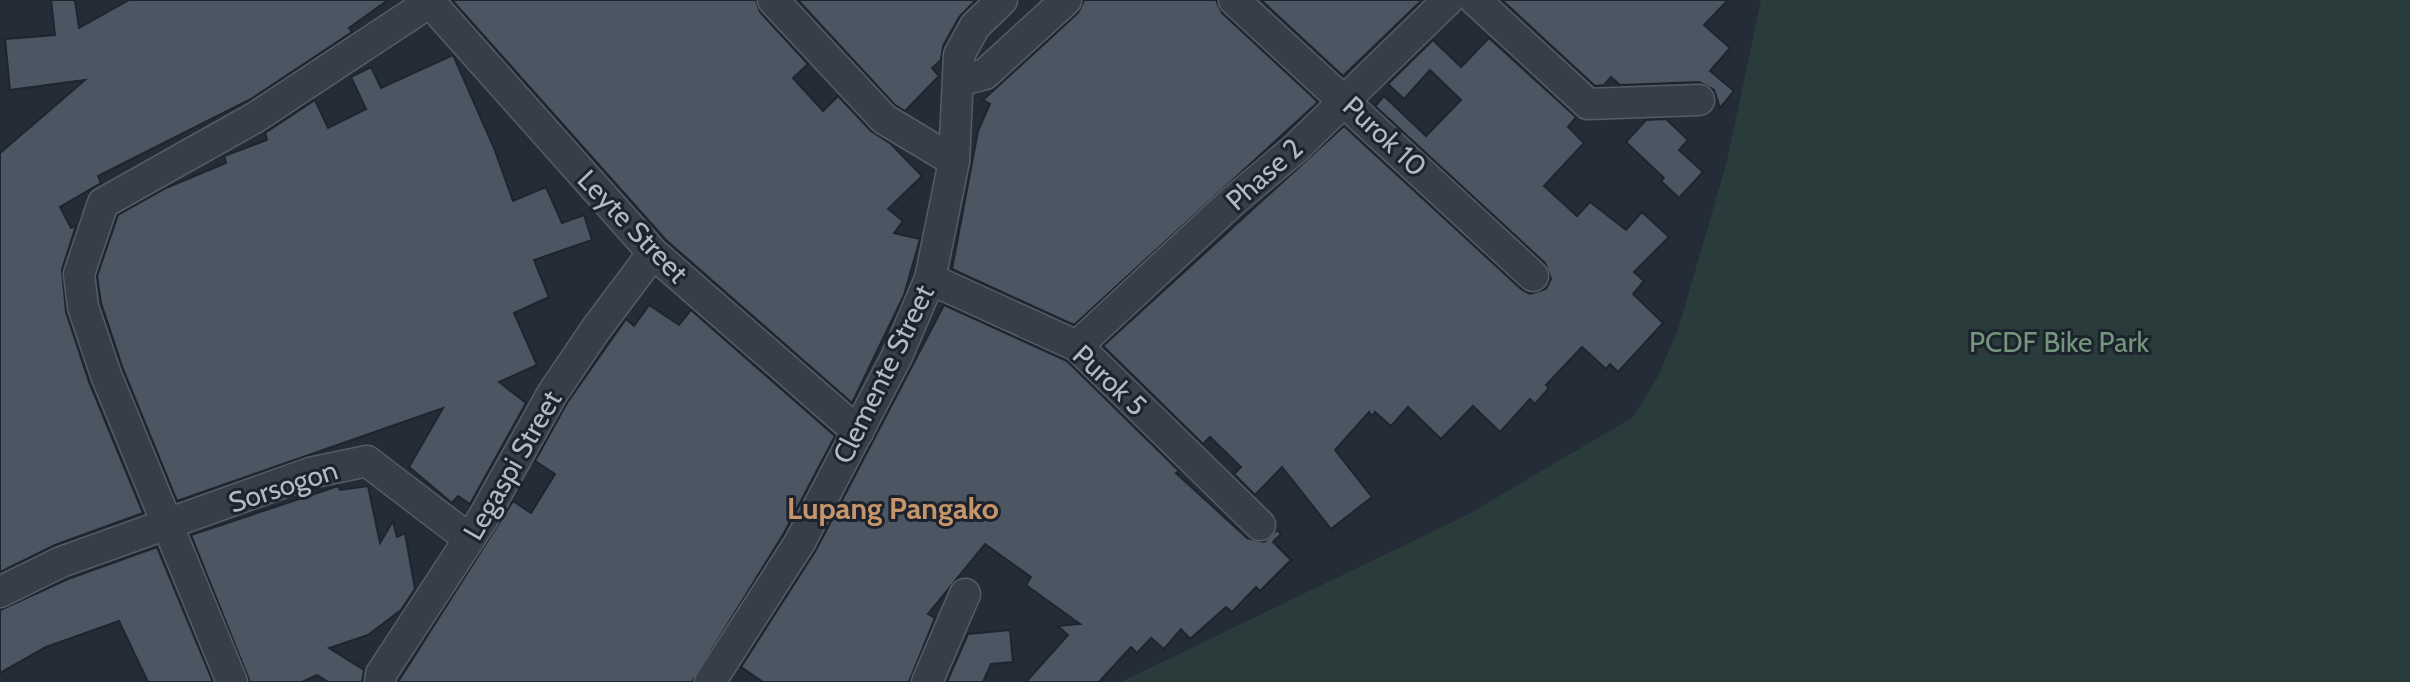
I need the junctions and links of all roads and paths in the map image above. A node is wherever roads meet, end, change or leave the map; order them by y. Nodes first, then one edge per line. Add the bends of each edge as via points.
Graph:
1 (773, 0) edge
2 (1002, 0) edge
3 (1066, 0) edge
4 (1234, 0) edge
5 (1448, 0) edge
6 (1475, 0) edge
7 (429, 1) edge
8 (959, 81) junction
9 (1344, 98) junction
10 (1699, 100) dead end
11 (954, 161) junction
12 (653, 253) junction
13 (1533, 276) dead end
14 (930, 279) junction
15 (1077, 346) junction
16 (858, 432) junction
17 (1260, 525) dead end
18 (170, 526) junction
19 (469, 539) junction
20 (0, 592) edge
21 (965, 594) dead end
22 (716, 680) edge
23 (232, 682) edge
24 (380, 682) edge
25 (927, 682) edge

1 - 11 street via 884,119
2 - 8 street, Clemente Street via 975,26 959,55
3 - 8 street via 985,74
4 - 9 street, Purok 10
5 - 9 street, Phase 2
6 - 10 street via 1588,104
7 - 12 street, Leyte Street
7 - 18 street via 368,47 256,117 103,203 79,274 83,307
8 - 11 street, Clemente Street
9 - 13 street, Purok 10
9 - 15 street, Phase 2
11 - 14 street, Clemente Street
12 - 16 street, Leyte Street
12 - 19 street, Legaspi Street via 552,394
14 - 15 street, Purok 5
14 - 16 street, Clemente Street
15 - 17 street, Purok 5
16 - 22 street, Clemente Street via 800,542
18 - 19 street, Sorsogon via 310,473 367,461
18 - 20 street, Sorsogon via 61,562
18 - 23 street
19 - 24 street, Legaspi Street
21 - 25 street

